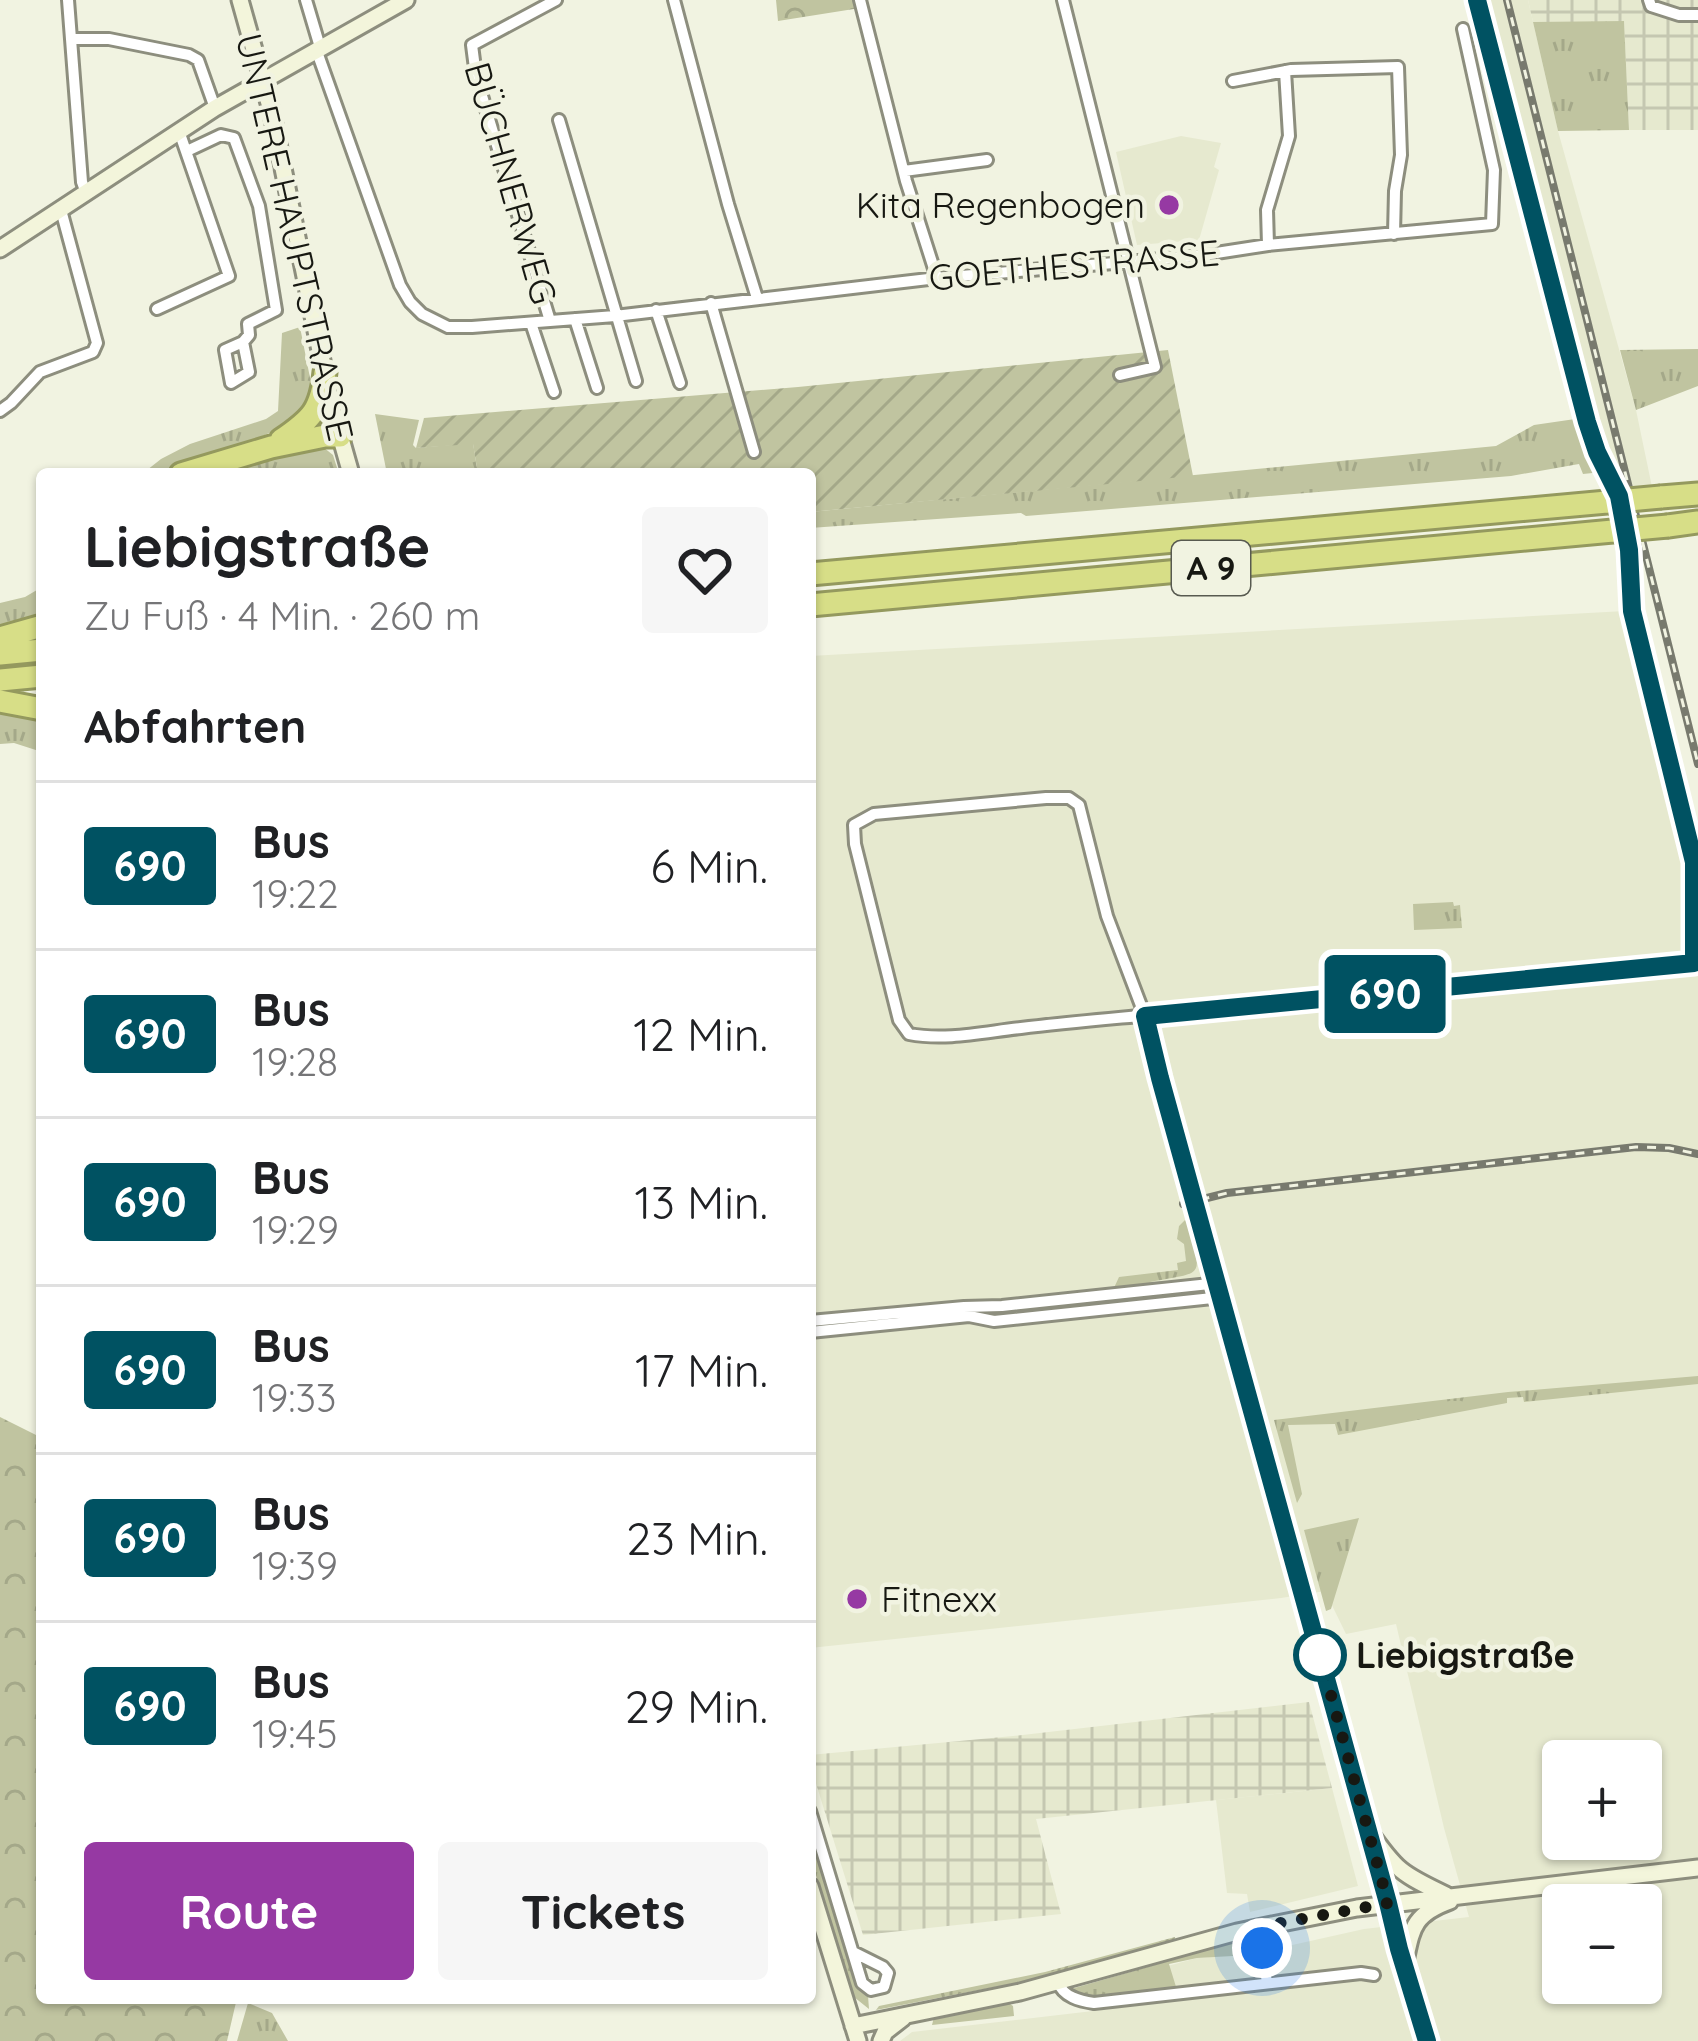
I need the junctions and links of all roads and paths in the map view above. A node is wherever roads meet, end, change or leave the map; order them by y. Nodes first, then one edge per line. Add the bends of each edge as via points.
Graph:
1 (68, 0) edge
2 (240, 0) edge
3 (306, 0) edge
4 (406, 0) edge
5 (556, 0) edge
6 (674, 0) edge
7 (860, 0) edge
8 (1063, 0) edge
9 (1649, 0) edge
10 (1698, 15) edge
11 (1463, 29) dead end
12 (72, 39) junction
13 (318, 48) junction
14 (1285, 71) junction
15 (262, 79) junction
16 (1233, 81) dead end
17 (215, 108) junction
18 (559, 120) dead end
19 (179, 131) junction
20 (187, 152) junction
21 (987, 160) dead end
22 (904, 171) junction
23 (86, 193) junction
24 (61, 210) junction
25 (1394, 233) junction
26 (1268, 245) junction
27 (0, 248) edge
28 (1127, 261) junction
29 (937, 278) junction
30 (757, 298) junction
31 (711, 303) junction
32 (157, 309) dead end
33 (656, 310) junction
34 (615, 316) junction
35 (575, 319) junction
36 (550, 321) junction
37 (532, 323) junction
38 (243, 342) dead end
39 (325, 372) junction
40 (1120, 375) dead end
41 (636, 381) dead end
42 (680, 383) dead end
43 (597, 388) dead end
44 (554, 392) dead end
45 (0, 411) edge
46 (303, 425) junction
47 (339, 431) junction
48 (271, 447) junction
49 (754, 452) dead end
50 (209, 468) edge
51 (349, 468) edge
52 (1698, 494) edge
53 (1698, 522) edge
54 (816, 573) edge
55 (816, 604) edge
56 (36, 628) edge
57 (0, 638) edge
58 (36, 651) edge
59 (0, 654) edge
60 (36, 677) edge
61 (0, 680) edge
62 (0, 701) edge
63 (36, 708) edge
64 (1698, 962) edge
65 (1145, 1016) junction
66 (1219, 1283) junction
67 (1222, 1297) junction
68 (816, 1321) edge
69 (816, 1331) edge
70 (1368, 1830) junction
71 (816, 1831) edge
72 (1698, 1868) edge
73 (1467, 1895) junction
74 (1448, 1897) junction
75 (1388, 1903) junction
76 (816, 1905) edge
77 (1259, 1927) junction
78 (853, 1952) dead end
79 (1404, 1966) junction
80 (1374, 1975) dead end
81 (1058, 1982) junction
82 (1267, 1983) junction
83 (908, 2015) junction
84 (856, 2033) edge
85 (881, 2041) edge
86 (1426, 2041) edge

1 - 12 street
2 - 15 main road, UNTERE HAUPTSTRASSE
3 - 13 street, GOETHESTRASSE
4 - 13 main road
5 - 36 street, BÜCHNERWEG via 472,45
6 - 30 street
7 - 22 street
8 - 28 street
9 - 10 street
11 - 25 street, GOETHESTRASSE via 1493,170 1492,224
12 - 17 street via 189,55
12 - 23 street
13 - 15 main road
13 - 37 street, GOETHESTRASSE via 410,302 448,327
14 - 16 street
14 - 25 street via 1398,67
14 - 26 street via 1289,136 1267,211
15 - 17 main road
15 - 39 main road, UNTERE HAUPTSTRASSE
17 - 19 main road
18 - 34 street
19 - 20 street
19 - 23 main road
20 - 32 street via 229,276
20 - 38 street via 220,135 234,138 259,206 276,310 248,325
21 - 22 street
22 - 29 street
23 - 24 main road
24 - 27 main road
24 - 45 street via 97,343 93,352 40,372
25 - 26 street, GOETHESTRASSE
26 - 28 street, GOETHESTRASSE
28 - 29 street, GOETHESTRASSE
28 - 40 street via 1156,367
29 - 30 street, GOETHESTRASSE
30 - 31 street, GOETHESTRASSE
31 - 33 street, GOETHESTRASSE
31 - 49 street
33 - 34 street, GOETHESTRASSE
33 - 42 street
34 - 35 street, GOETHESTRASSE
34 - 41 street
35 - 36 street, GOETHESTRASSE
35 - 43 street
36 - 37 street, GOETHESTRASSE
37 - 44 street
39 - 46 highway via 316,410
39 - 47 main road, UNTERE HAUPTSTRASSE
46 - 47 highway via 328,422
46 - 48 highway
47 - 48 highway
47 - 51 main road, UNTERE HAUPTSTRASSE
48 - 50 highway
52 - 54 highway, A 9, bridge
53 - 55 highway, A 9, bridge
56 - 57 highway
58 - 59 highway
60 - 61 highway
62 - 63 highway
64 - 65 street
65 - 65 street via 1075,800 867,816 854,825 899,1020 909,1034
65 - 66 street
66 - 67 street
66 - 68 street
67 - 69 street
67 - 70 street
70 - 74 main road via 1393,1866
70 - 75 street
71 - 78 street
72 - 73 main road
73 - 74 main road
73 - 79 main road via 1415,1922
74 - 75 main road
75 - 77 main road
75 - 79 street
76 - 84 main road
77 - 81 main road
77 - 82 street
79 - 86 street
80 - 82 street
81 - 82 street via 1073,1998 1094,2003
81 - 83 main road
83 - 84 main road
83 - 85 main road

